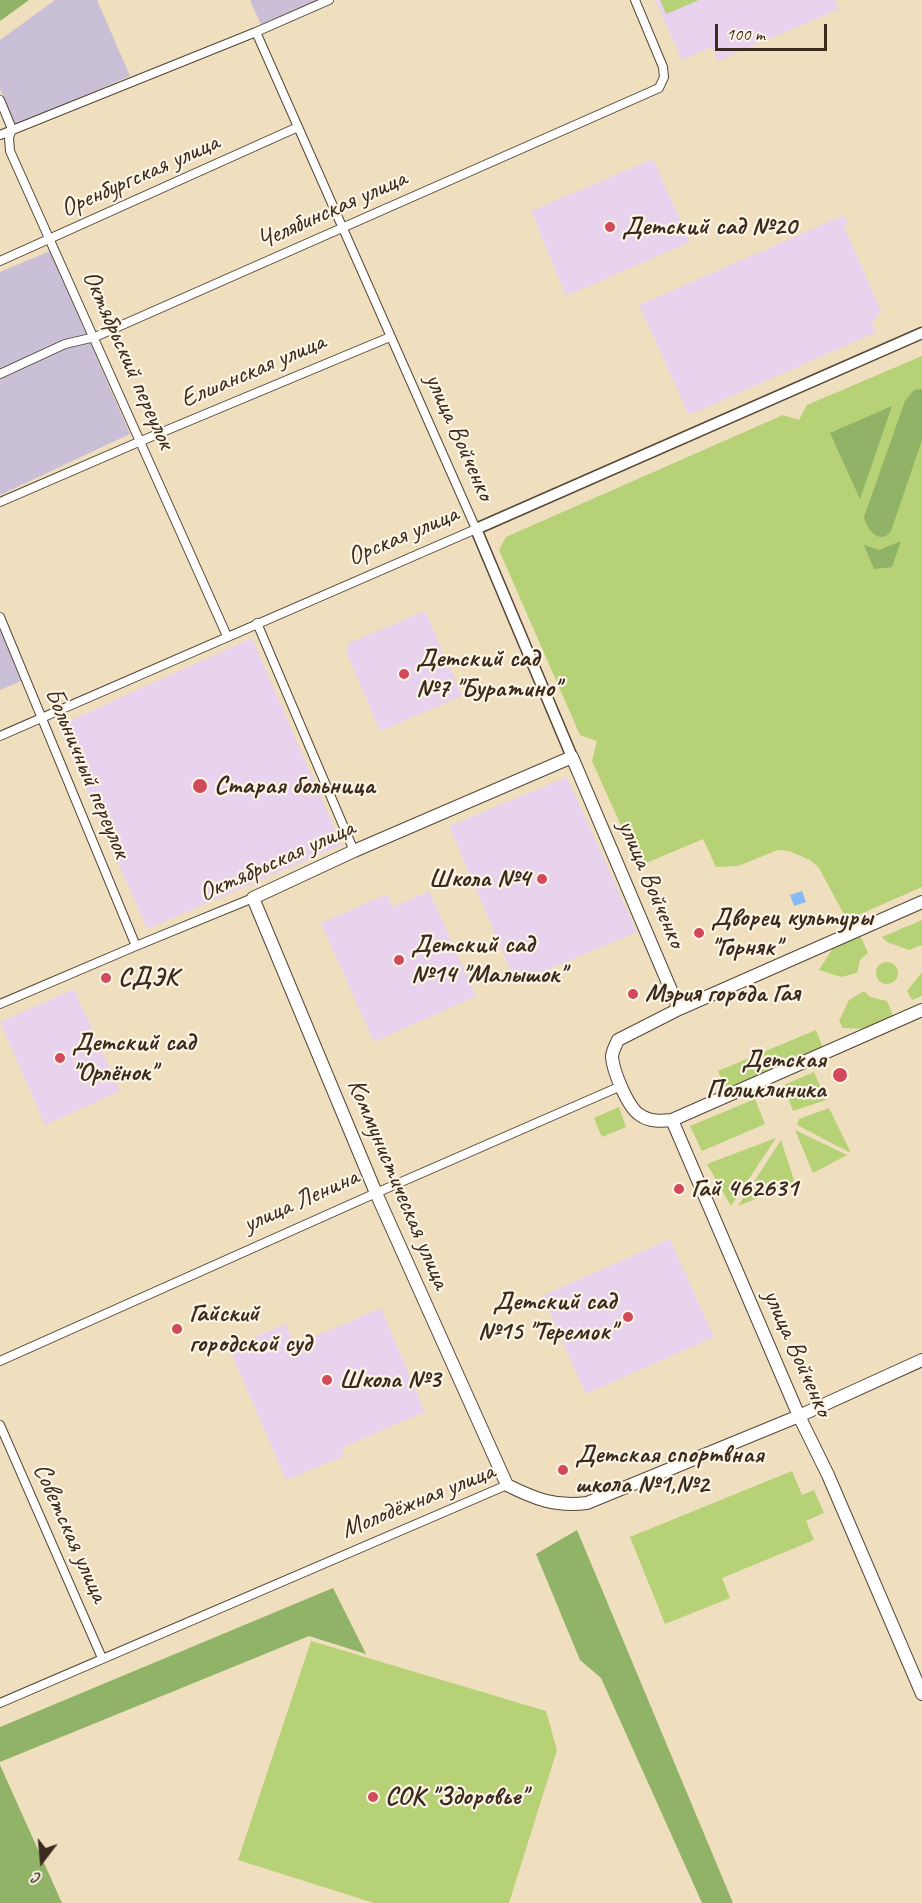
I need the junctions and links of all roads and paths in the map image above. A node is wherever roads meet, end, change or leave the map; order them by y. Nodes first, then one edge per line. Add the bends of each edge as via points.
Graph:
1 (329, 0) edge
2 (635, 0) edge
3 (256, 32) junction
4 (0, 100) edge
5 (298, 127) junction
6 (12, 129) junction
7 (0, 135) edge
8 (344, 228) junction
9 (51, 239) junction
10 (0, 261) edge
11 (922, 333) edge
12 (94, 337) junction
13 (390, 337) junction
14 (0, 374) edge
15 (141, 441) junction
16 (0, 502) edge
17 (476, 528) junction
18 (1, 623) edge
19 (257, 623) junction
20 (227, 636) junction
21 (40, 718) junction
22 (0, 736) edge
23 (572, 757) junction
24 (354, 851) junction
25 (253, 898) junction
26 (922, 902) edge
27 (136, 946) junction
28 (0, 1004) edge
29 (679, 1009) junction
30 (922, 1010) edge
31 (621, 1086) junction
32 (672, 1120) junction
33 (376, 1193) junction
34 (0, 1360) edge
35 (922, 1360) edge
36 (799, 1416) junction
37 (0, 1425) edge
38 (507, 1485) junction
39 (102, 1658) junction
40 (922, 1694) edge
41 (0, 1703) edge

1 - 3 street
2 - 8 street, Челябинская улица via 663,67 659,88
3 - 5 street, улица Войченко
3 - 6 street
4 - 6 street, Октябрьский переулок
5 - 8 street, улица Войченко
5 - 9 street, Оренбургская улица
6 - 7 street
6 - 9 street, Октябрьский переулок via 10,150
8 - 12 street, Челябинская улица
8 - 13 street, улица Войченко
9 - 10 street, Оренбургская улица
9 - 12 street, Октябрьский переулок
11 - 17 street, Орская улица
12 - 14 street, Челябинская улица via 64,345
12 - 15 street, Октябрьский переулок
13 - 15 street, Елшанская улица
13 - 17 street, улица Войченко
15 - 16 street, Елшанская улица
15 - 20 street, Октябрьский переулок
17 - 19 street, Орская улица
17 - 23 street, улица Войченко
18 - 21 street, Больничный переулок
19 - 20 street, Орская улица
19 - 24 street
20 - 21 street, Орская улица
21 - 22 street, Орская улица
21 - 27 street, Больничный переулок
23 - 24 main road, Октябрьская улица
23 - 29 main road, улица Войченко
24 - 25 main road, Октябрьская улица
25 - 27 street, Октябрьская улица
25 - 33 main road, Коммунистическая улица
26 - 29 main road
27 - 28 street, Октябрьская улица
29 - 31 main road via 618,1040 612,1059
30 - 32 main road
31 - 32 main road via 640,1115 658,1121
31 - 33 street, улица Ленина
32 - 36 main road, улица Войченко
33 - 34 street, улица Ленина
33 - 38 main road, Коммунистическая улица
35 - 36 main road, Молодёжная улица
36 - 38 main road, Молодёжная улица via 586,1503 548,1502
36 - 40 main road, улица Войченко
37 - 39 street, Советская улица
38 - 39 street, Молодёжная улица
39 - 41 street, Молодёжная улица

